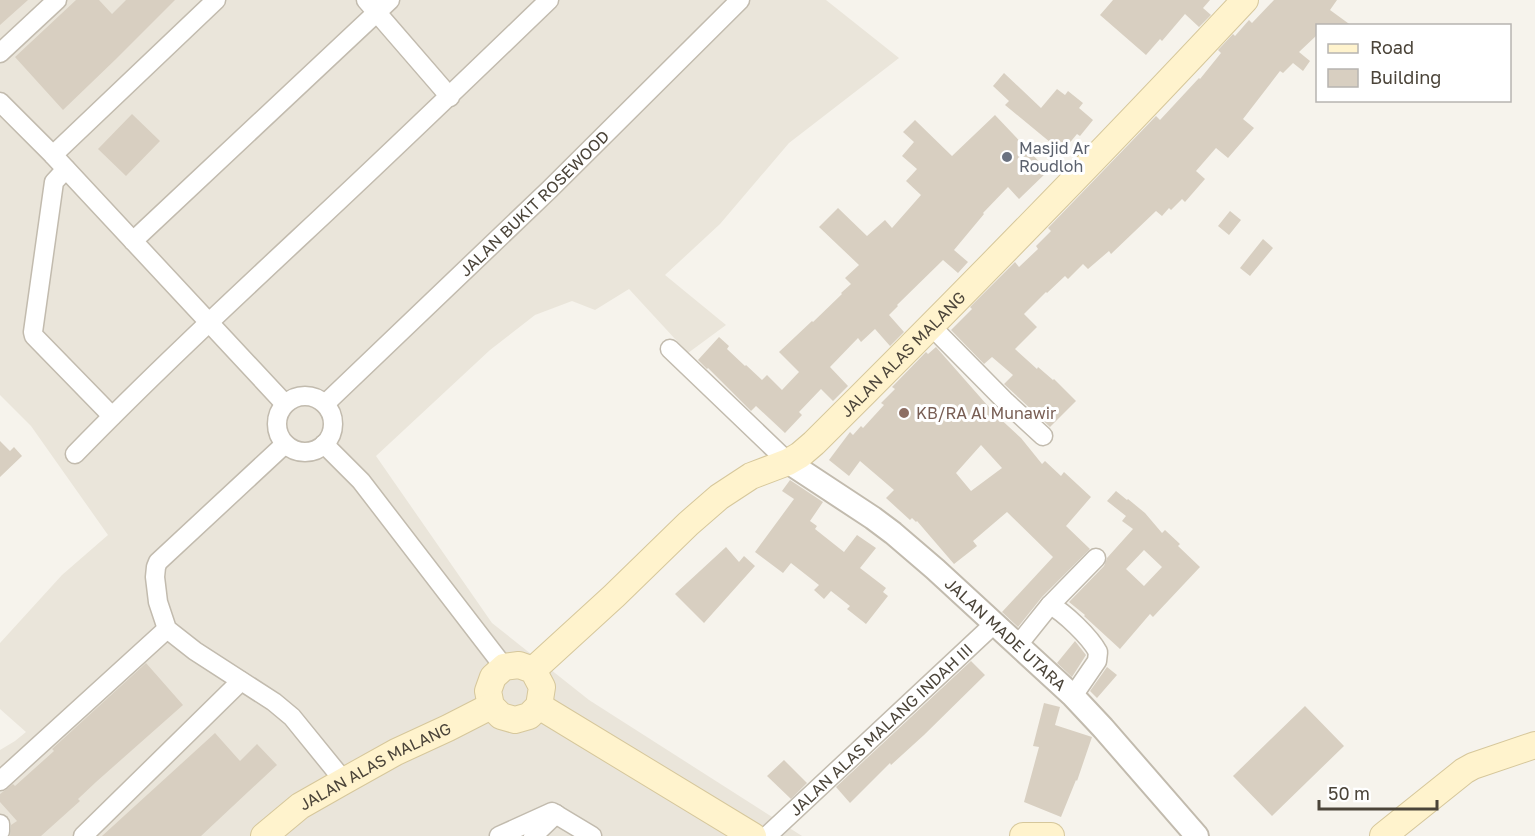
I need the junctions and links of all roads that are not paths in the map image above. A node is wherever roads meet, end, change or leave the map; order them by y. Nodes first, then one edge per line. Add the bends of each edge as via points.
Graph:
1 (57, 0) edge
2 (216, 0) edge
3 (549, 0) edge
4 (740, 0) edge
5 (1245, 0) edge
6 (378, 4) edge
7 (0, 53) edge
8 (450, 97) junction
9 (0, 102) edge
10 (53, 155) junction
11 (66, 170) junction
12 (134, 241) junction
13 (209, 322) junction
14 (932, 327) junction
15 (670, 350) dead end
16 (285, 404) junction
17 (325, 404) junction
18 (112, 416) junction
19 (1042, 436) dead end
20 (285, 444) junction
21 (324, 444) junction
22 (75, 454) dead end
23 (788, 462) junction
24 (1096, 558) dead end
25 (1050, 604) junction
26 (994, 624) junction
27 (168, 629) junction
28 (1018, 645) junction
29 (504, 667) junction
30 (533, 670) junction
31 (241, 681) junction
32 (1072, 696) junction
33 (491, 706) junction
34 (539, 706) junction
35 (1535, 745) edge
36 (0, 781) edge
37 (344, 781) junction
38 (556, 814) junction
39 (0, 824) edge
40 (0, 831) edge
41 (83, 836) edge
42 (264, 836) edge
43 (499, 836) edge
44 (533, 836) edge
45 (592, 836) edge
46 (753, 836) edge
47 (767, 836) edge
48 (1197, 836) edge
49 (1383, 836) edge

1 - 7 street
2 - 10 street
3 - 8 street
4 - 17 street, JALAN BUKIT ROSEWOOD
5 - 14 main road, JALAN ALAS MALANG
6 - 8 street
6 - 12 street
8 - 13 street
9 - 10 street
10 - 11 street
11 - 12 street
11 - 18 street via 54,182 33,332
12 - 13 street
13 - 16 street
13 - 18 street
14 - 19 street
14 - 23 main road, JALAN ALAS MALANG via 814,443
15 - 23 street
16 - 17 street via 301,396
16 - 20 street via 276,424
17 - 21 street via 333,424
18 - 22 street
20 - 21 street via 305,452
20 - 27 street via 158,562 158,602
21 - 29 street via 361,481
23 - 26 street, JALAN MADE UTARA via 893,532
23 - 30 main road, JALAN ALAS MALANG via 751,476 719,497
24 - 25 street
25 - 28 street
25 - 32 street via 1089,638 1098,652 1097,661
26 - 28 street, JALAN MADE UTARA
26 - 47 street, JALAN ALAS MALANG INDAH III
27 - 31 street
27 - 36 street
28 - 32 street, JALAN MADE UTARA
29 - 30 main road via 519,664
29 - 33 main road via 493,677 488,691
30 - 34 main road via 542,687
31 - 37 street via 292,717
31 - 41 street
32 - 48 street, JALAN MADE UTARA
33 - 34 main road via 501,716 515,720 529,716
33 - 37 main road, JALAN ALAS MALANG
34 - 46 main road
35 - 49 main road via 1464,771
37 - 42 main road, JALAN ALAS MALANG via 300,806
38 - 43 street via 552,812
38 - 44 street
38 - 45 street
39 - 40 street

